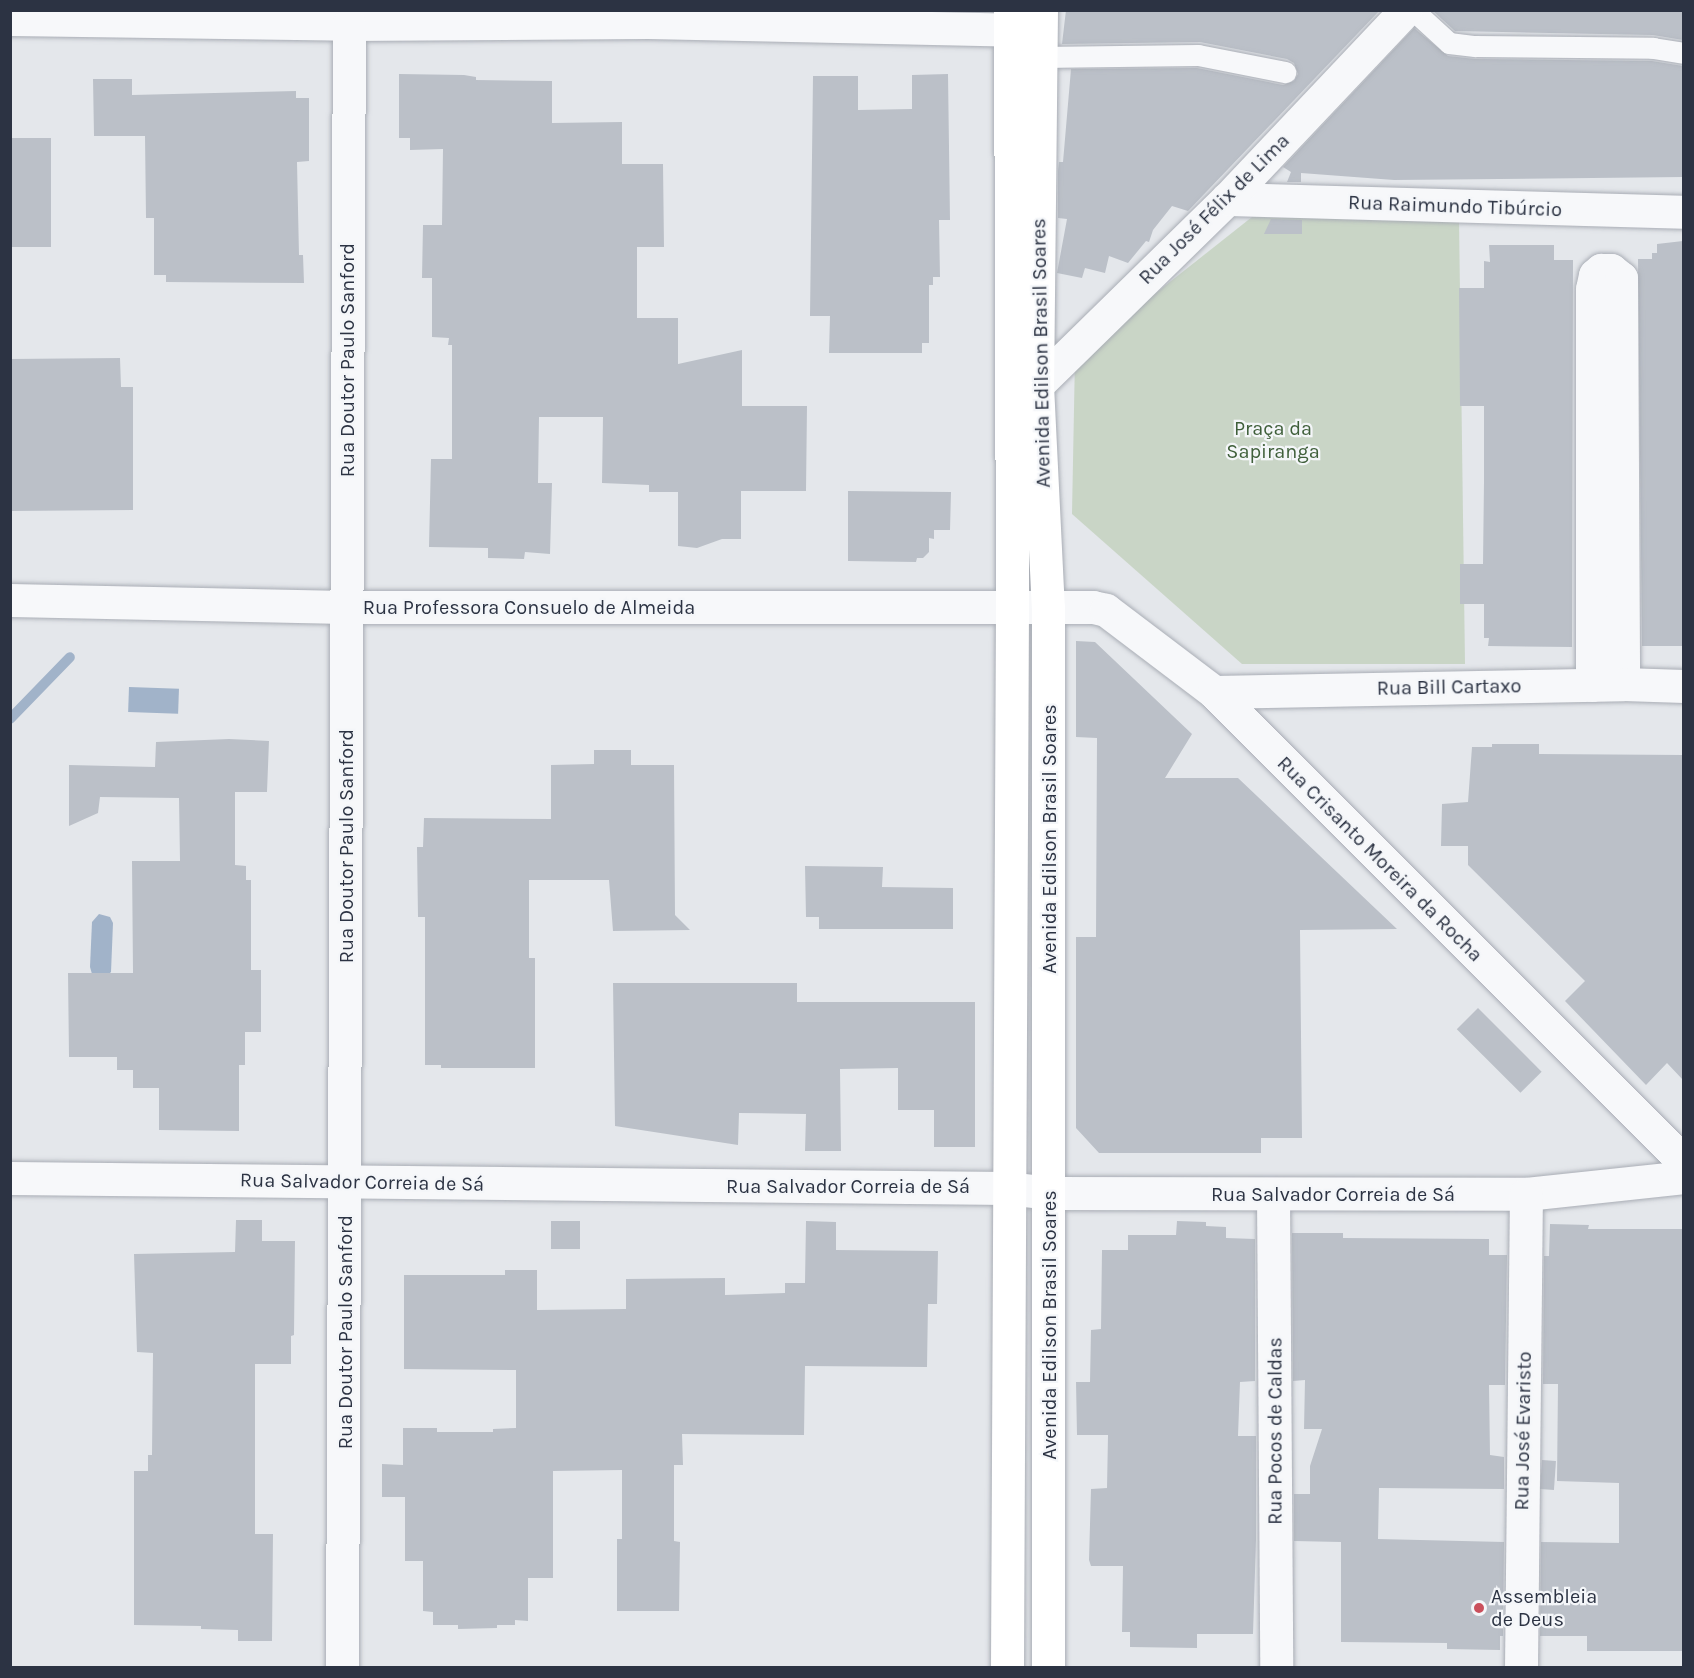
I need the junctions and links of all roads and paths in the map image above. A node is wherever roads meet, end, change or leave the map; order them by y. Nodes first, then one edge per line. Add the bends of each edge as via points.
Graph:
1 (1406, 10) edge
2 (1413, 10) edge
3 (273, 16) edge
4 (648, 16) edge
5 (10, 19) edge
6 (349, 24) junction
7 (1028, 28) edge
8 (1683, 53) edge
9 (1285, 72) dead end
10 (1227, 199) junction
11 (1683, 212) edge
12 (1024, 386) junction
13 (10, 600) edge
14 (345, 607) junction
15 (1012, 607) junction
16 (1048, 607) junction
17 (1607, 684) junction
18 (1683, 686) edge
19 (1214, 692) junction
20 (1683, 1162) edge
21 (1683, 1177) edge
22 (10, 1178) edge
23 (346, 1182) junction
24 (1008, 1188) junction
25 (1049, 1193) junction
26 (1273, 1194) junction
27 (1526, 1194) junction
28 (342, 1668) edge
29 (1007, 1668) edge
30 (1048, 1668) edge
31 (1276, 1668) edge
32 (1521, 1668) edge

1 - 10 street, Rua José Félix de Lima
2 - 8 lane via 1449,43 1653,48
3 - 5 street
3 - 6 street
4 - 6 street
4 - 7 street
6 - 14 street, Rua Doutor Paulo Sanford
7 - 9 lane
7 - 12 main road, Avenida Edilson Brasil Soares
10 - 11 street, Rua Raimundo Tibúrcio
10 - 12 street, Rua José Félix de Lima
12 - 15 main road, Avenida Edilson Brasil Soares
12 - 16 main road, Avenida Edilson Brasil Soares
13 - 14 street, Rua Professora Consuelo de Almeida
14 - 15 street, Rua Professora Consuelo de Almeida
14 - 23 street, Rua Doutor Paulo Sanford
15 - 16 street, Rua Professora Consuelo de Almeida
15 - 24 main road, Avenida Edilson Brasil Soares
16 - 19 street, Rua Crisanto Moreira da Rocha via 1106,610
16 - 25 main road, Avenida Edilson Brasil Soares
17 - 17 street via 1621,278 1611,270 1601,270 1595,275 1592,289
17 - 18 street, Rua Bill Cartaxo
17 - 19 street, Rua Bill Cartaxo
19 - 20 street, Rua Crisanto Moreira da Rocha
21 - 27 street, Rua Salvador Correia de Sá
22 - 23 street, Rua Salvador Correia de Sá
23 - 24 street, Rua Salvador Correia de Sá
23 - 28 street, Rua Doutor Paulo Sanford
24 - 25 street, Rua Salvador Correia de Sá
24 - 29 main road, Avenida Edilson Brasil Soares
25 - 26 street, Rua Salvador Correia de Sá
25 - 30 main road, Avenida Edilson Brasil Soares
26 - 27 street, Rua Salvador Correia de Sá
26 - 31 street, Rua Pocos de Caldas
27 - 32 street, Rua José Evaristo

